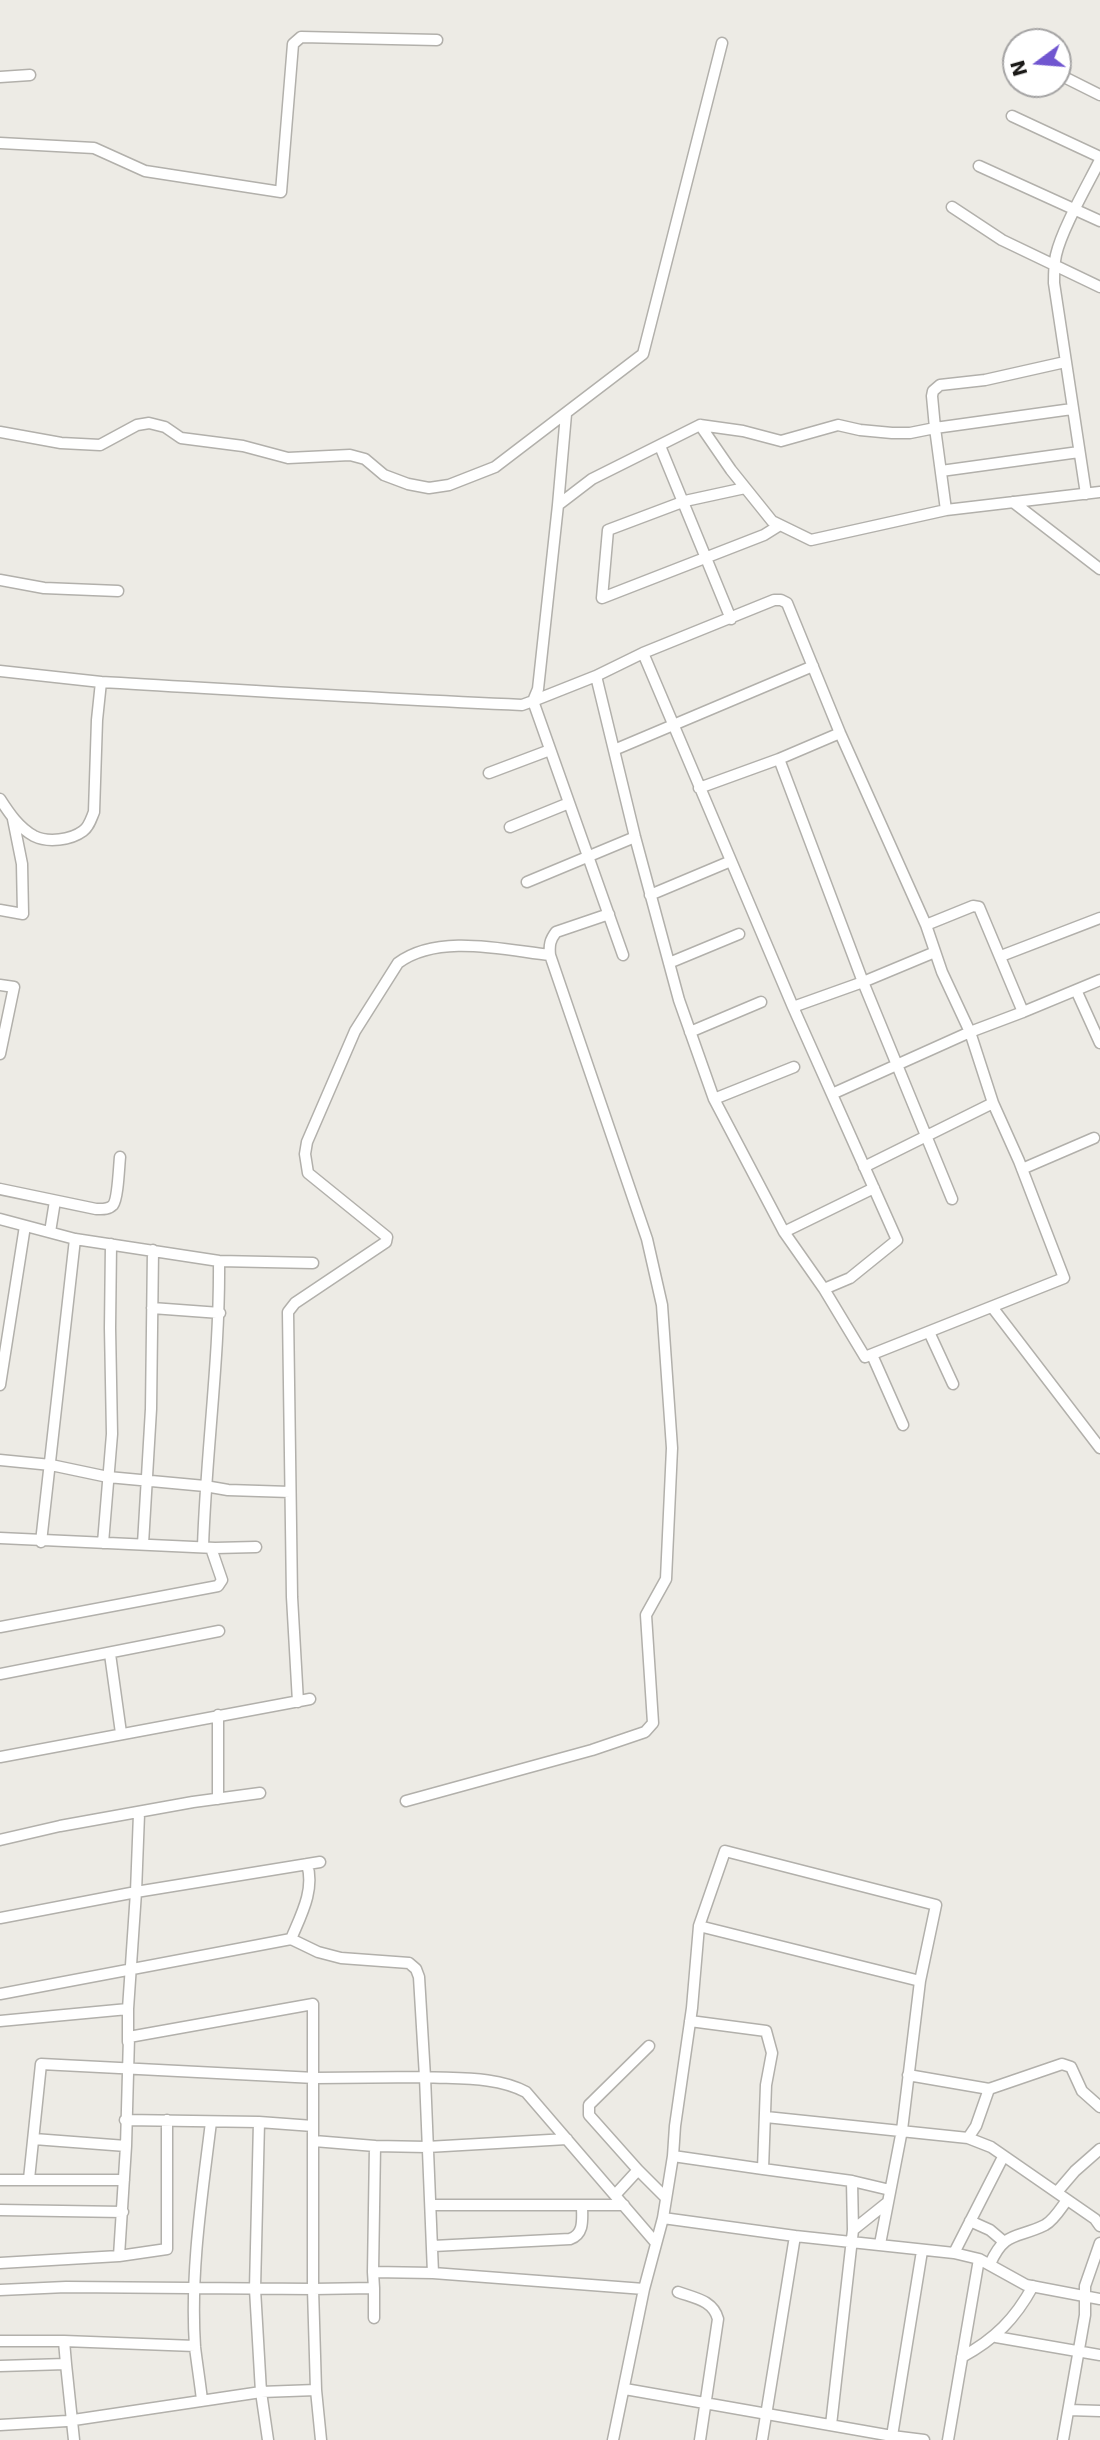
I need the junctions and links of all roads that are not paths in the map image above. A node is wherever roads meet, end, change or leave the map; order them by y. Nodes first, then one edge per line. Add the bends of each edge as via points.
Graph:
1 (437, 40) dead end
2 (722, 43) dead end
3 (30, 75) dead end
4 (0, 77) edge
5 (1072, 81) edge
6 (1100, 95) edge
7 (1012, 116) dead end
8 (0, 143) edge
9 (1100, 158) edge
10 (979, 166) dead end
11 (952, 207) dead end
12 (1076, 210) junction
13 (1100, 221) edge
14 (1054, 267) junction
15 (1100, 287) edge
16 (1065, 362) junction
17 (1072, 409) junction
18 (566, 414) junction
19 (700, 425) junction
20 (935, 428) junction
21 (0, 432) edge
22 (660, 446) junction
23 (1079, 452) junction
24 (940, 471) junction
25 (745, 488) junction
26 (1100, 492) edge
27 (1086, 494) junction
28 (685, 501) junction
29 (1013, 502) junction
30 (558, 505) junction
31 (946, 510) junction
32 (780, 525) junction
33 (706, 556) junction
34 (1100, 569) edge
35 (0, 580) edge
36 (118, 591) dead end
37 (732, 619) junction
38 (643, 653) junction
39 (813, 666) junction
40 (0, 671) edge
41 (596, 676) junction
42 (101, 681) junction
43 (533, 701) junction
44 (674, 724) junction
45 (840, 733) junction
46 (550, 750) junction
47 (614, 750) junction
48 (779, 759) junction
49 (489, 773) dead end
50 (699, 788) junction
51 (0, 799) edge
52 (569, 803) junction
53 (13, 819) junction
54 (510, 827) dead end
55 (635, 837) junction
56 (588, 857) junction
57 (730, 861) junction
58 (527, 882) dead end
59 (650, 895) junction
60 (0, 910) edge
61 (609, 914) junction
62 (1100, 918) edge
63 (926, 925) junction
64 (739, 934) dead end
65 (935, 952) junction
66 (550, 955) junction
67 (623, 955) dead end
68 (1001, 956) junction
69 (669, 963) junction
70 (1100, 980) edge
71 (863, 982) junction
72 (0, 985) edge
73 (1076, 990) junction
74 (761, 1002) dead end
75 (793, 1007) junction
76 (1023, 1012) junction
77 (690, 1032) junction
78 (970, 1032) junction
79 (1100, 1043) edge
80 (0, 1054) edge
81 (897, 1063) junction
82 (794, 1068) dead end
83 (832, 1094) junction
84 (714, 1099) junction
85 (993, 1103) junction
86 (926, 1136) junction
87 (1094, 1138) dead end
88 (120, 1157) dead end
89 (864, 1167) junction
90 (1022, 1169) junction
91 (874, 1188) junction
92 (0, 1189) edge
93 (952, 1199) dead end
94 (55, 1201) junction
95 (0, 1219) edge
96 (26, 1226) junction
97 (50, 1232) junction
98 (784, 1232) junction
99 (75, 1240) junction
100 (111, 1244) junction
101 (153, 1250) junction
102 (219, 1261) junction
103 (313, 1263) dead end
104 (824, 1289) junction
105 (992, 1307) junction
106 (152, 1308) junction
107 (220, 1313) junction
108 (929, 1332) junction
109 (872, 1355) junction
110 (953, 1384) dead end
111 (0, 1385) edge
112 (902, 1425) dead end
113 (1100, 1448) edge
114 (0, 1460) edge
115 (51, 1465) junction
116 (108, 1477) junction
117 (146, 1481) junction
118 (205, 1486) junction
119 (290, 1492) junction
120 (0, 1538) edge
121 (41, 1542) junction
122 (103, 1543) junction
123 (143, 1544) junction
124 (256, 1547) dead end
125 (207, 1548) junction
126 (0, 1627) edge
127 (219, 1631) dead end
128 (110, 1654) junction
129 (0, 1674) edge
130 (310, 1699) dead end
131 (298, 1702) junction
132 (219, 1716) junction
133 (121, 1733) junction
134 (0, 1757) edge
135 (260, 1793) dead end
136 (218, 1799) junction
137 (406, 1801) dead end
138 (139, 1814) junction
139 (0, 1840) edge
140 (320, 1862) dead end
141 (307, 1864) junction
142 (135, 1892) junction
143 (0, 1918) edge
144 (699, 1926) junction
145 (291, 1939) junction
146 (130, 1970) junction
147 (920, 1981) junction
148 (0, 1994) edge
149 (128, 2010) junction
150 (0, 2021) edge
151 (690, 2021) junction
152 (649, 2046) dead end
153 (128, 2067) junction
154 (908, 2076) junction
155 (425, 2077) junction
156 (315, 2078) junction
157 (989, 2089) junction
158 (1100, 2107) edge
159 (766, 2117) junction
160 (125, 2120) junction
161 (167, 2120) junction
162 (211, 2122) junction
163 (259, 2122) junction
164 (313, 2126) junction
165 (902, 2130) junction
166 (968, 2138) junction
167 (34, 2139) junction
168 (567, 2139) junction
169 (313, 2141) junction
170 (126, 2146) junction
171 (374, 2146) junction
172 (427, 2147) junction
173 (1100, 2149) edge
174 (673, 2156) junction
175 (1003, 2157) junction
176 (763, 2169) junction
177 (638, 2170) junction
178 (29, 2179) junction
179 (0, 2180) edge
180 (124, 2180) junction
181 (852, 2181) junction
182 (890, 2190) junction
183 (1057, 2192) junction
184 (616, 2194) junction
185 (666, 2198) junction
186 (1067, 2200) junction
187 (888, 2202) junction
188 (582, 2204) junction
189 (431, 2205) junction
190 (624, 2205) junction
191 (0, 2210) edge
192 (123, 2212) junction
193 (663, 2218) junction
194 (970, 2221) junction
195 (1100, 2226) edge
196 (853, 2230) junction
197 (795, 2236) junction
198 (1003, 2241) junction
199 (656, 2243) junction
200 (852, 2243) junction
201 (1100, 2243) edge
202 (880, 2244) junction
203 (433, 2246) junction
204 (922, 2251) junction
205 (954, 2253) junction
206 (119, 2256) junction
207 (984, 2261) junction
208 (0, 2263) edge
209 (373, 2272) junction
210 (433, 2273) junction
211 (1033, 2286) junction
212 (374, 2288) junction
213 (196, 2289) junction
214 (255, 2289) junction
215 (313, 2289) junction
216 (644, 2289) junction
217 (0, 2290) edge
218 (678, 2292) dead end
219 (1085, 2296) junction
220 (1100, 2299) edge
221 (374, 2318) dead end
222 (996, 2337) junction
223 (0, 2341) edge
224 (64, 2341) junction
225 (195, 2346) junction
226 (1079, 2353) junction
227 (1100, 2355) edge
228 (962, 2357) junction
229 (66, 2364) junction
230 (0, 2365) edge
231 (625, 2389) junction
232 (316, 2390) junction
233 (261, 2392) junction
234 (202, 2400) junction
235 (705, 2404) junction
236 (1069, 2410) junction
237 (1100, 2411) edge
238 (764, 2414) junction
239 (72, 2420) junction
240 (831, 2424) junction
241 (0, 2425) edge
242 (892, 2435) junction
243 (74, 2440) edge
244 (268, 2440) edge
245 (321, 2440) edge
246 (613, 2440) edge
247 (700, 2440) edge
248 (762, 2440) edge
249 (924, 2440) edge
250 (948, 2440) edge
251 (1063, 2440) edge

1 - 8 street via 301,37 293,44 281,192 145,171 94,148
2 - 18 street via 643,354
3 - 4 street
5 - 6 street
7 - 9 street
9 - 12 street
10 - 12 street
11 - 14 street
12 - 13 street
12 - 14 street
14 - 15 street
14 - 16 street
16 - 17 street
16 - 20 street via 940,385 932,396
17 - 20 street
17 - 23 street
18 - 21 street via 495,467 429,488 384,475 365,459 350,455 288,458 243,446 181,438 149,423 100,445
18 - 30 street
19 - 20 street via 781,441 838,425 892,433
19 - 22 street
19 - 25 street
20 - 24 street
22 - 28 street
22 - 30 street via 592,479
23 - 24 street
23 - 27 street
24 - 31 street
25 - 28 street
25 - 32 street
26 - 27 street
27 - 29 street
28 - 33 street
28 - 33 street via 608,530 601,597
29 - 31 street
29 - 34 street
30 - 43 street
31 - 32 street via 811,540
32 - 33 street
33 - 37 street
35 - 36 street via 44,588
37 - 38 street
37 - 39 street via 774,600 787,603
38 - 41 street
38 - 44 street
39 - 44 street
39 - 45 street
40 - 42 street
41 - 43 street
41 - 47 street
42 - 43 street via 326,697 522,705
42 - 53 street via 94,812 89,825 82,832 51,840 34,836
43 - 46 street
44 - 47 street
44 - 50 street
45 - 48 street
45 - 63 street
46 - 49 street
46 - 52 street
47 - 55 street
48 - 50 street
48 - 71 street
50 - 57 street
51 - 53 street
52 - 54 street
52 - 56 street
53 - 60 street via 22,864 23,914
55 - 56 street
55 - 59 street
56 - 58 street
56 - 61 street
57 - 59 street
57 - 75 street
59 - 69 street
61 - 66 street via 556,932
61 - 67 street
62 - 68 street
63 - 65 street
63 - 68 street via 979,906
64 - 69 street
65 - 71 street
65 - 78 street
66 - 119 street via 459,945 422,951 398,963 355,1031 307,1142 306,1164 308,1173 387,1237 288,1311
66 - 137 street via 647,1239 662,1305 672,1448 666,1579 646,1615 653,1723 645,1732 616,1742
68 - 76 street
69 - 77 street
70 - 73 street
71 - 75 street
71 - 81 street
72 - 80 street via 15,987
73 - 76 street
73 - 79 street
74 - 77 street
75 - 83 street
76 - 78 street
77 - 84 street
78 - 81 street
78 - 85 street
81 - 83 street
81 - 86 street
82 - 84 street
83 - 89 street
84 - 98 street
85 - 86 street
85 - 90 street
86 - 89 street
86 - 93 street
87 - 90 street
88 - 94 street via 112,1206 96,1209
89 - 91 street
90 - 105 street via 1064,1278
91 - 98 street
91 - 104 street via 897,1240 850,1278
92 - 94 street
94 - 97 street
95 - 96 street
96 - 97 street
96 - 111 street
97 - 99 street
98 - 104 street
99 - 100 street
99 - 115 street
100 - 101 street
100 - 116 street
101 - 102 street
101 - 106 street
102 - 103 street
102 - 107 street
104 - 109 street via 865,1357
105 - 108 street
105 - 113 street
106 - 107 street
106 - 117 street
107 - 118 street
108 - 109 street
108 - 110 street
109 - 112 street
114 - 115 street
115 - 116 street
115 - 121 street
116 - 117 street
116 - 122 street
117 - 118 street
117 - 123 street
118 - 119 street
118 - 125 street
119 - 131 street
120 - 121 street
121 - 122 street
122 - 123 street
123 - 125 street
124 - 125 street
125 - 126 street via 222,1580 218,1586
127 - 128 street
128 - 129 street
128 - 133 street
130 - 131 street
131 - 132 street
132 - 133 street
132 - 136 street
133 - 134 street
135 - 136 street
136 - 138 street
138 - 139 street
138 - 142 street
140 - 141 street
141 - 142 street
141 - 145 street via 309,1893
142 - 143 street
142 - 146 street
144 - 147 street
144 - 147 street via 726,1851 819,1874 936,1905
144 - 151 street
145 - 146 street
145 - 155 street via 341,1958 404,1962 416,1969
146 - 148 street
146 - 149 street
147 - 154 street
149 - 150 street
149 - 153 street
151 - 159 street via 766,2031 772,2053
151 - 174 street
152 - 177 street via 587,2110
153 - 156 street
153 - 156 street via 129,2038 313,2004
153 - 160 street
153 - 167 street via 41,2064
154 - 157 street
154 - 165 street
155 - 156 street
155 - 168 street via 515,2086 526,2092
155 - 172 street
156 - 164 street
157 - 158 street via 1067,2064 1082,2091
157 - 166 street
159 - 165 street
159 - 176 street
160 - 161 street
160 - 170 street
161 - 162 street
161 - 206 street via 167,2249
162 - 163 street
162 - 213 street
163 - 164 street
163 - 214 street
164 - 169 street
165 - 166 street
165 - 182 street
166 - 175 street
167 - 170 street
167 - 178 street
168 - 172 street
168 - 184 street
169 - 171 street
169 - 215 street
170 - 180 street
171 - 172 street
171 - 209 street
172 - 189 street
173 - 183 street
174 - 176 street
174 - 185 street
175 - 183 street
175 - 194 street
176 - 181 street
177 - 184 street
177 - 185 street
178 - 179 street
178 - 180 street
180 - 192 street
181 - 182 street
181 - 196 street
182 - 187 street
183 - 186 street
184 - 190 street
185 - 193 street
186 - 195 street
186 - 198 street via 1049,2223
187 - 196 street
187 - 202 street
188 - 189 street
188 - 190 street
188 - 203 street via 581,2231 570,2239
189 - 203 street
190 - 199 street
191 - 192 street
192 - 206 street
193 - 197 street
193 - 199 street
194 - 198 street
194 - 205 street
196 - 200 street
197 - 200 street
197 - 238 street
198 - 207 street
199 - 216 street
200 - 202 street
200 - 240 street
201 - 219 street
202 - 204 street
203 - 210 street
204 - 205 street
204 - 242 street
205 - 207 street
206 - 208 street
207 - 211 street
207 - 228 street
209 - 210 street
209 - 212 street
210 - 216 street
211 - 219 street
211 - 222 street
212 - 215 street
212 - 221 street
213 - 214 street
213 - 217 street
213 - 225 street
214 - 215 street
214 - 233 street
215 - 232 street
216 - 231 street
218 - 235 street via 716,2310
219 - 220 street
219 - 226 street
222 - 226 street
222 - 228 street
223 - 224 street
224 - 225 street
224 - 229 street
225 - 234 street
226 - 227 street
226 - 236 street
228 - 250 street
229 - 230 street
229 - 239 street
231 - 235 street
231 - 246 street
232 - 233 street
232 - 245 street
233 - 234 street
233 - 244 street
234 - 239 street
235 - 238 street
235 - 247 street
236 - 237 street
236 - 251 street
238 - 240 street
238 - 248 street
239 - 241 street
239 - 243 street
240 - 242 street
242 - 249 street

